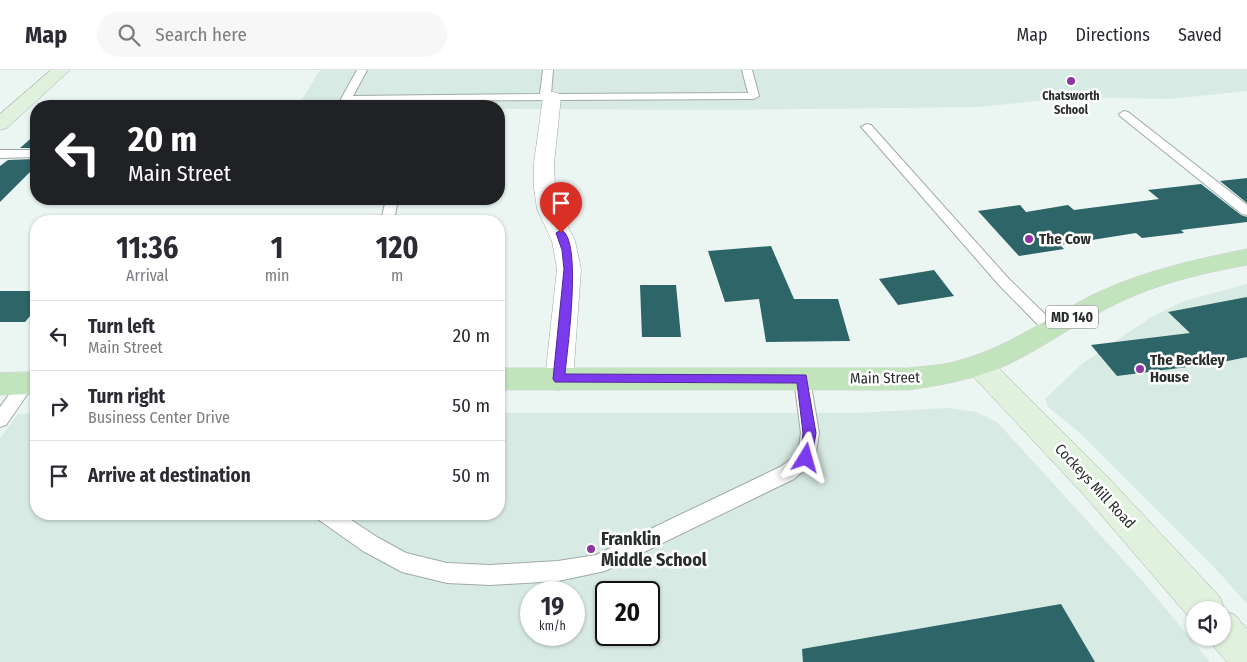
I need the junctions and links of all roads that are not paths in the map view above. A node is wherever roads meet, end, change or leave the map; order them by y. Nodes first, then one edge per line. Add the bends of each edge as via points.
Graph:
1 (62, 70) edge
2 (362, 70) edge
3 (548, 70) edge
4 (748, 70) edge
5 (549, 98) junction
6 (1124, 114) dead end
7 (0, 124) edge
8 (867, 127) dead end
9 (0, 154) edge
10 (30, 154) edge
11 (1247, 211) edge
12 (1245, 260) edge
13 (1051, 329) junction
14 (979, 365) junction
15 (802, 378) junction
16 (505, 379) edge
17 (559, 379) junction
18 (21, 383) edge
19 (0, 420) edge
20 (335, 520) edge
21 (1199, 601) edge
22 (1231, 638) edge
23 (1247, 657) edge

1 - 7 street
2 - 5 lane via 346,99
3 - 5 lane
4 - 5 lane via 754,96
5 - 17 street via 544,193 564,242 569,269
6 - 11 lane
8 - 13 lane via 1004,282
9 - 10 lane
12 - 13 main road, Main Street / MD 140 via 1193,267 1137,285
13 - 14 main road, Main Street / MD 140
14 - 15 main road, Main Street / MD 140 via 908,379
14 - 21 street, Cockeys Mill Road via 1095,485
15 - 17 main road, Main Street / MD 140
15 - 20 lane via 810,433 806,458 787,473 598,564 490,575 447,573 402,562
16 - 17 main road, Main Street / MD 140
18 - 19 lane
22 - 23 street

